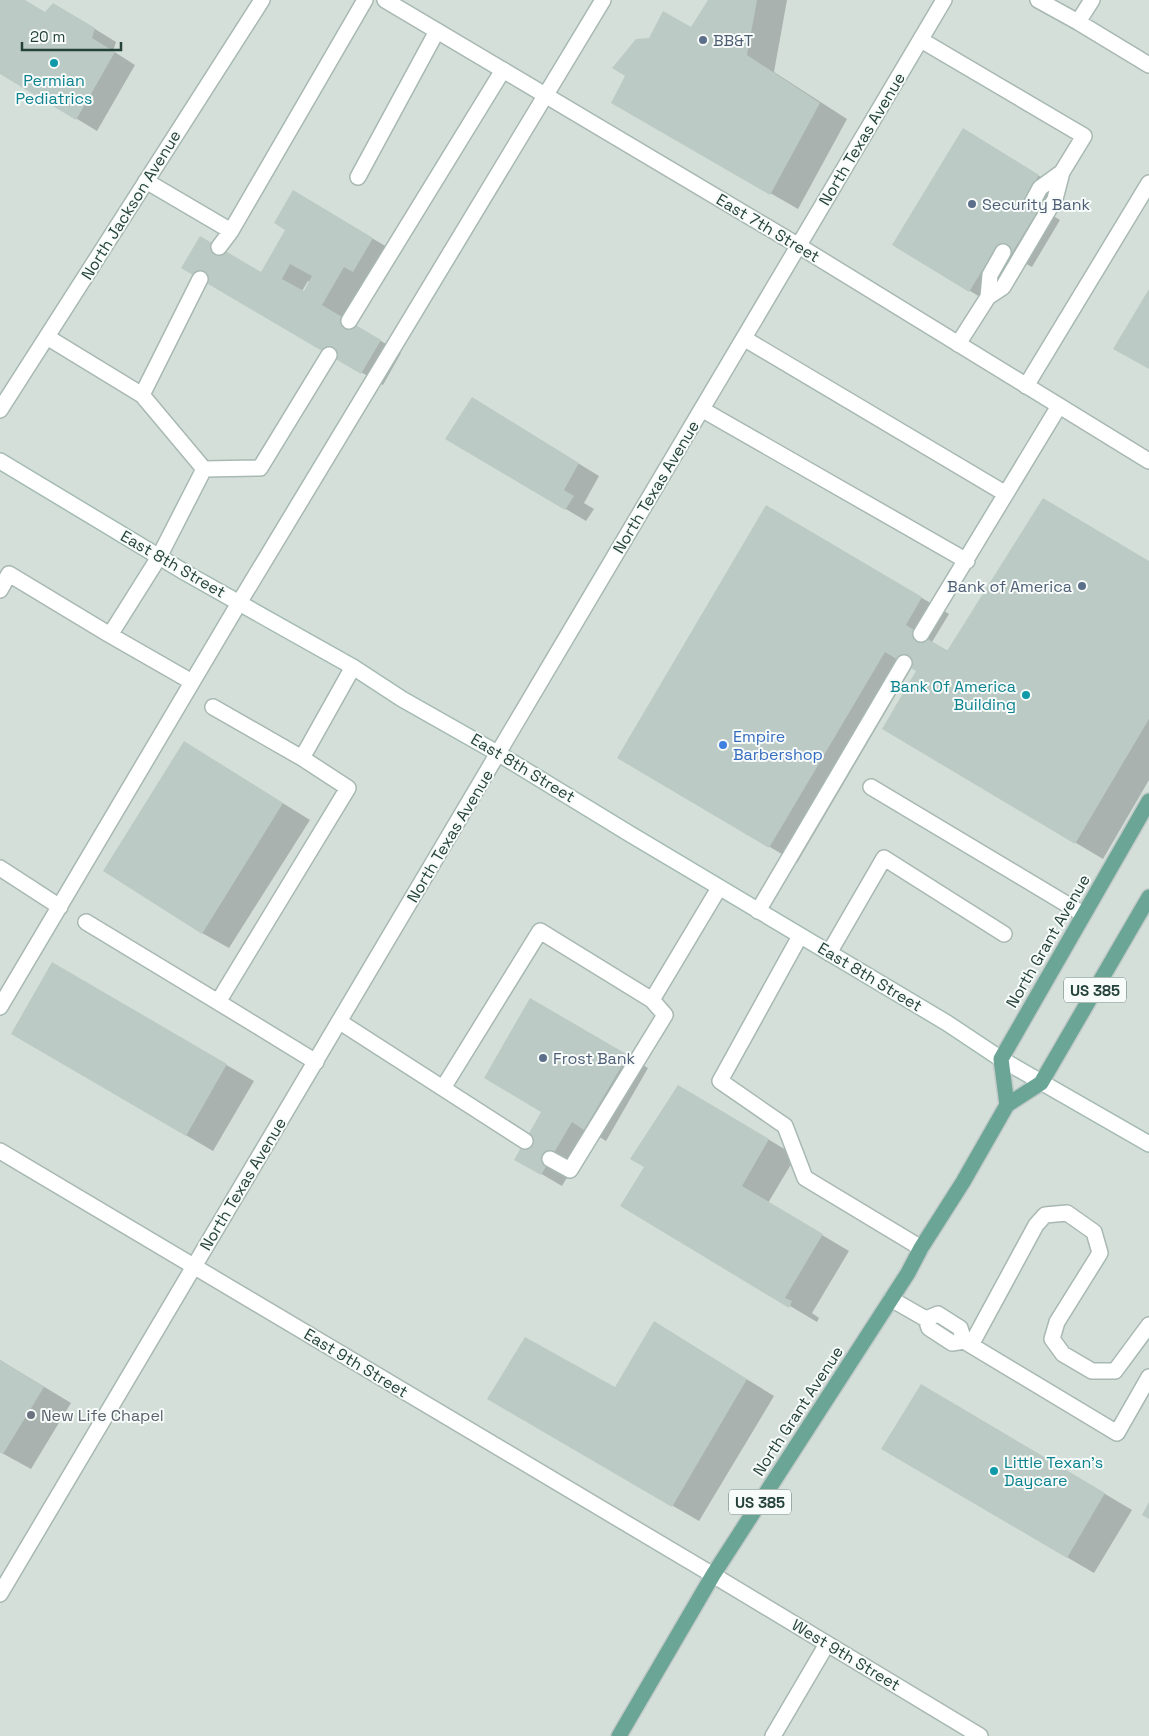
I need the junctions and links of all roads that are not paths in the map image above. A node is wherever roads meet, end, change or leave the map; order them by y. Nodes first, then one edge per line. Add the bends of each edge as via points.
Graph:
1 (262, 0) edge
2 (365, 0) edge
3 (385, 0) edge
4 (603, 0) edge
5 (944, 0) edge
6 (1038, 0) edge
7 (1092, 0) edge
8 (1078, 22) junction
9 (437, 31) junction
10 (921, 40) junction
11 (1149, 65) edge
12 (503, 70) junction
13 (545, 95) junction
14 (1062, 172) junction
15 (358, 177) dead end
16 (146, 181) junction
17 (1149, 183) edge
18 (1032, 203) dead end
19 (231, 231) junction
20 (799, 246) junction
21 (219, 247) dead end
22 (1003, 252) dead end
23 (200, 279) dead end
24 (988, 296) junction
25 (349, 321) dead end
26 (47, 337) junction
27 (745, 339) junction
28 (958, 344) junction
29 (330, 355) dead end
30 (1026, 386) junction
31 (142, 395) junction
32 (1059, 406) junction
33 (0, 410) edge
34 (703, 410) junction
35 (0, 460) edge
36 (1149, 461) edge
37 (204, 469) junction
38 (1006, 494) junction
39 (159, 556) junction
40 (967, 561) junction
41 (0, 590) edge
42 (239, 603) junction
43 (921, 634) dead end
44 (110, 635) junction
45 (904, 663) dead end
46 (353, 666) junction
47 (192, 682) junction
48 (213, 707) dead end
49 (499, 754) junction
50 (302, 758) junction
51 (871, 787) dead end
52 (1149, 801) edge
53 (0, 868) edge
54 (719, 888) junction
55 (1149, 897) edge
56 (60, 907) junction
57 (758, 911) junction
58 (1083, 914) junction
59 (86, 922) dead end
60 (1004, 934) dead end
61 (800, 936) junction
62 (829, 953) junction
63 (652, 1000) junction
64 (218, 1002) junction
65 (0, 1007) edge
66 (340, 1022) junction
67 (1001, 1059) junction
68 (316, 1062) junction
69 (1041, 1083) junction
70 (442, 1088) junction
71 (1007, 1105) junction
72 (525, 1141) dead end
73 (1149, 1144) edge
74 (0, 1151) edge
75 (550, 1158) dead end
76 (922, 1248) junction
77 (194, 1266) junction
78 (891, 1299) junction
79 (1149, 1325) edge
80 (967, 1343) junction
81 (1149, 1377) edge
82 (713, 1575) junction
83 (0, 1594) edge
84 (827, 1644) junction
85 (619, 1736) edge
86 (773, 1736) edge
87 (980, 1736) edge

1 - 16 street, North Jackson Avenue
2 - 19 street
3 - 9 street, East 7th Street
4 - 13 street
5 - 10 street, North Texas Avenue
6 - 8 street
7 - 8 street
8 - 11 street
9 - 12 street, East 7th Street
9 - 15 street
10 - 14 street via 1084,136
10 - 20 street, North Texas Avenue
12 - 13 street, East 7th Street
12 - 25 street
13 - 20 street, East 7th Street
13 - 42 street
14 - 18 street via 1040,188
14 - 24 street via 1055,199 1003,287
16 - 19 street
16 - 26 street, North Jackson Avenue
17 - 30 street
19 - 21 street
20 - 27 street, North Texas Avenue
20 - 28 street, East 7th Street
22 - 24 street via 990,275
23 - 31 street
24 - 28 street
26 - 31 street
26 - 33 street, North Jackson Avenue
27 - 34 street, North Texas Avenue
27 - 38 street
28 - 30 street, East 7th Street
29 - 37 street via 260,468
30 - 32 street, East 7th Street
31 - 37 street
32 - 36 street, East 7th Street
32 - 38 street
34 - 40 street
34 - 49 street, North Texas Avenue
35 - 39 street, East 8th Street
37 - 39 street
38 - 40 street
39 - 42 street, East 8th Street
39 - 44 street
40 - 43 street
41 - 44 street via 9,574
42 - 46 street, East 8th Street
42 - 47 street
44 - 47 street
45 - 57 street
46 - 49 street, East 8th Street via 402,699
46 - 50 street
47 - 56 street
48 - 50 street
49 - 54 street, East 8th Street
49 - 66 street, North Texas Avenue
50 - 64 street via 348,788
51 - 58 street
52 - 58 main road, North Grant Avenue / US 385
53 - 56 street
54 - 57 street, East 8th Street
54 - 63 street
55 - 69 main road, North Grant Avenue / US 385
56 - 65 street
57 - 61 street, East 8th Street
58 - 67 main road, North Grant Avenue / US 385
59 - 64 street
60 - 62 street via 884,858
61 - 62 street, East 8th Street
61 - 76 street via 720,1081 785,1126 805,1178
62 - 67 street, East 8th Street
63 - 70 street via 540,931
63 - 75 street via 665,1015 570,1170
64 - 68 street
66 - 68 street, North Texas Avenue
66 - 70 street
67 - 69 street, East 8th Street
67 - 71 main road
68 - 77 street, North Texas Avenue
69 - 71 main road, North Grant Avenue / US 385
69 - 73 street, East 8th Street
70 - 72 street
71 - 76 main road, North Grant Avenue / US 385
74 - 77 street, East 9th Street
76 - 78 main road, North Grant Avenue / US 385
77 - 82 street, East 9th Street
77 - 83 street, North Texas Avenue
78 - 80 street via 926,1319 929,1328 952,1343
78 - 82 main road, North Grant Avenue / US 385
79 - 80 street via 1115,1371 1092,1371 1063,1354 1052,1339 1057,1322 1100,1254 1094,1232 1067,1213 1044,1215
80 - 81 street via 1117,1433
82 - 84 street, West 9th Street
82 - 85 main road, North Grant Avenue / US 385
84 - 86 street
84 - 87 street, West 9th Street

